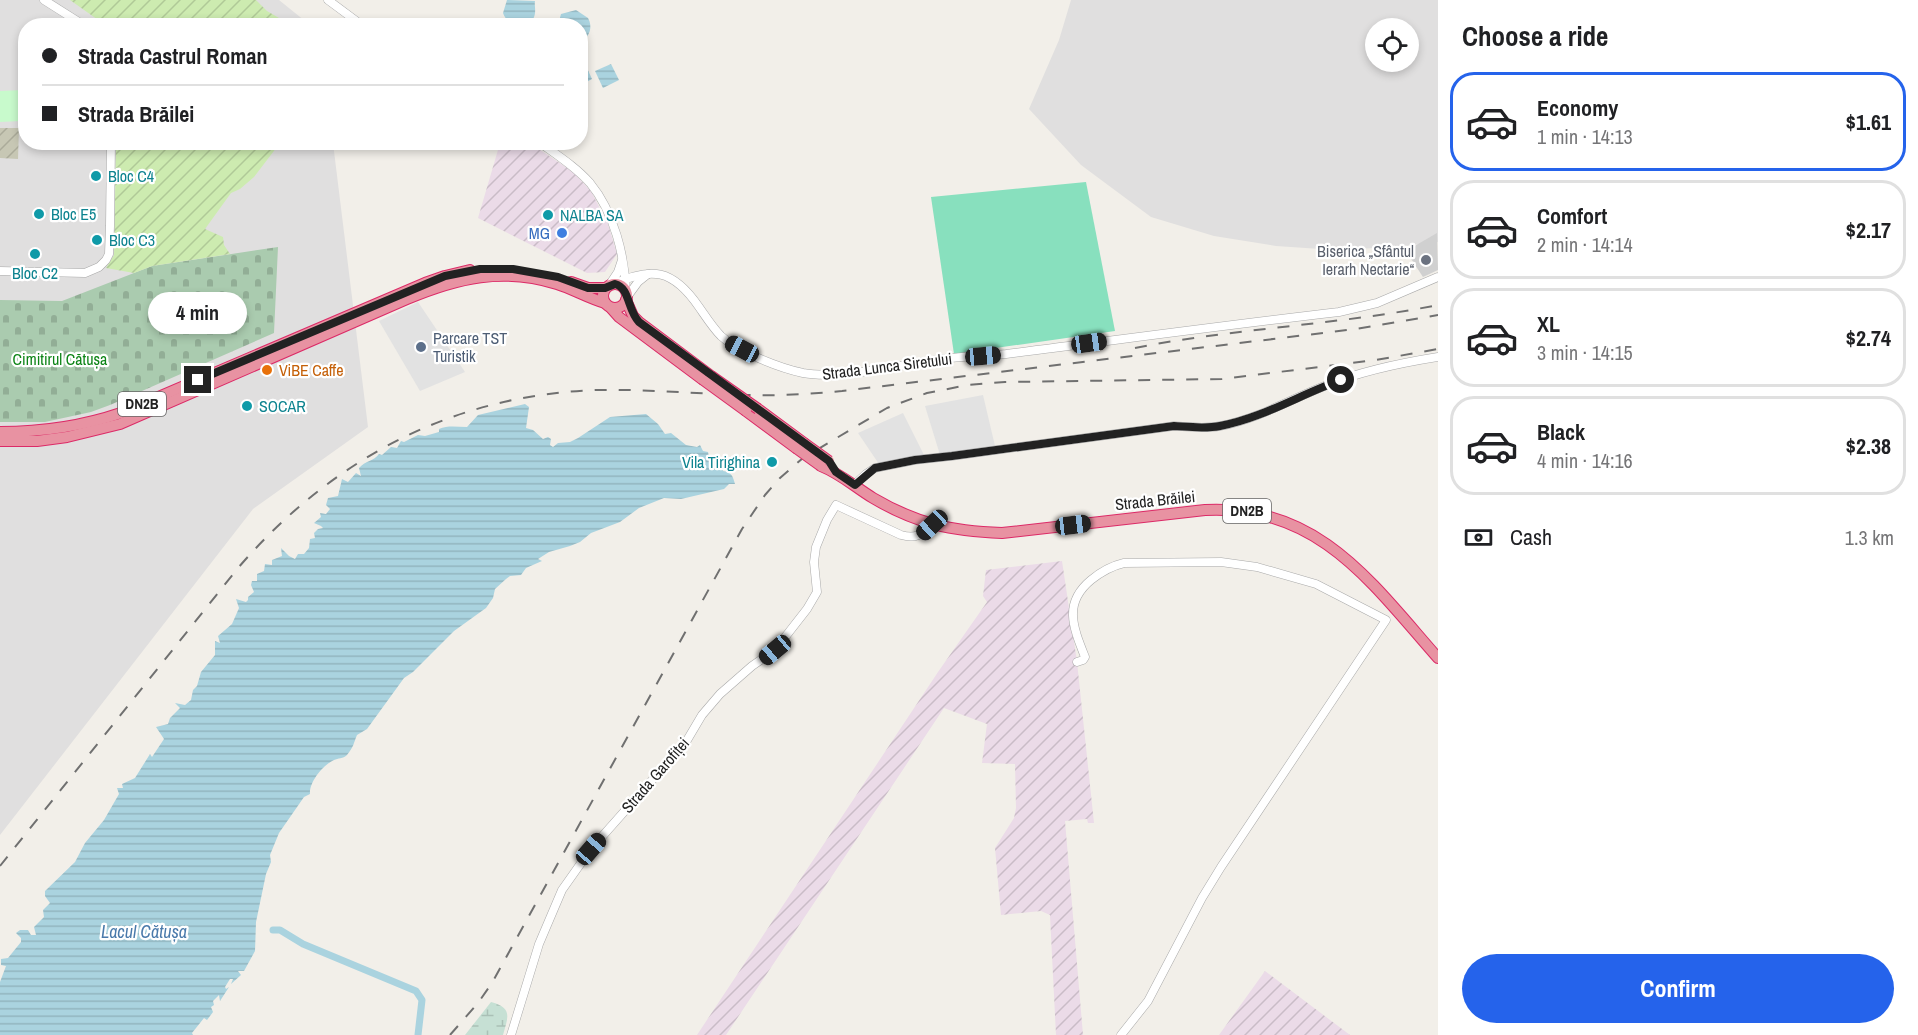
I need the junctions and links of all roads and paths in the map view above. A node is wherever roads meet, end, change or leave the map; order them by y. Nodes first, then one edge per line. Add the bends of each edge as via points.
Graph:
1 (44, 0) edge
2 (328, 0) edge
3 (72, 18) edge
4 (352, 18) edge
5 (111, 150) edge
6 (550, 150) edge
7 (623, 259) junction
8 (0, 271) edge
9 (652, 272) junction
10 (1438, 277) edge
11 (626, 278) junction
12 (608, 286) junction
13 (626, 296) junction
14 (608, 306) junction
15 (1438, 357) edge
16 (707, 378) junction
17 (0, 432) edge
18 (0, 441) edge
19 (855, 485) junction
20 (932, 525) junction
21 (1395, 610) junction
22 (1386, 620) junction
23 (1438, 658) edge
24 (1077, 662) dead end
25 (511, 1035) edge
26 (1121, 1035) edge

1 - 3 street
2 - 4 street
5 - 8 street via 106,260 85,273
6 - 7 street via 575,168 596,191 610,218
7 - 9 street, Strada Lunca Siretului via 635,270
7 - 11 street
7 - 12 street
9 - 10 street, Strada Lunca Siretului via 666,275 683,287 731,343 781,366 819,374 1339,312 1377,303
9 - 11 street
9 - 13 street via 641,278
11 - 12 street
11 - 13 street
12 - 13 highway, DN2B via 622,286
12 - 14 highway via 603,294
12 - 17 highway, DN2B via 588,288 558,277 513,269 480,269 445,276 121,413 66,428
13 - 14 highway via 619,308
13 - 16 highway, Strada Brăilei / DN2B via 633,316
14 - 16 highway, Strada Brăilei / DN2B
14 - 18 highway, Strada Brăilei / DN2B via 536,279 468,278 414,296 120,424 67,437
15 - 19 street via 1341,380 1261,414 1219,426 1174,426 915,460 875,468
16 - 19 highway, Strada Brăilei / DN2B, bridge
19 - 20 highway, Strada Brăilei / DN2B
20 - 21 highway, Strada Brăilei / DN2B via 1002,533 1205,510 1255,513 1289,522 1320,539 1359,571
20 - 25 street, Strada Garofiței via 919,537 910,537 836,505 816,546 817,592 807,609 775,650 720,694 686,742 591,849 562,890 539,944
21 - 22 street
21 - 23 highway, Strada Brăilei / DN2B
22 - 24 street via 1316,584 1257,567 1221,562 1124,563 1109,566 1077,596 1074,623 1084,657
22 - 26 street via 1221,867 1148,1001

